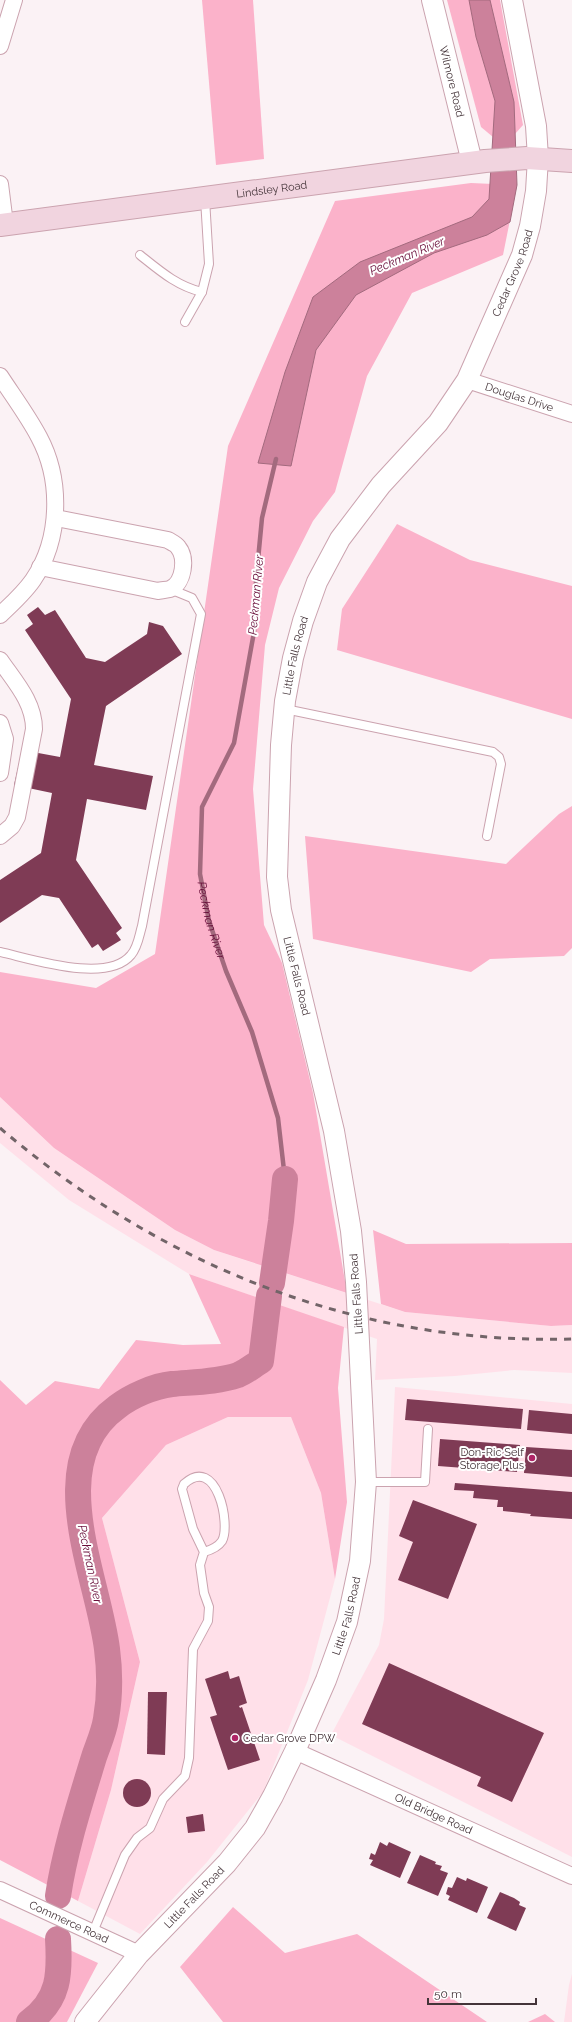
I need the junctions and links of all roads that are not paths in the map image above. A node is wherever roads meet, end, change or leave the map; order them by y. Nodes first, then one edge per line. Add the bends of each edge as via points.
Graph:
1 (14, 0) edge
2 (432, 0) edge
3 (512, 0) edge
4 (0, 46) edge
5 (532, 158) junction
6 (572, 161) edge
7 (478, 162) junction
8 (0, 184) edge
9 (205, 198) junction
10 (3, 224) edge
11 (140, 255) dead end
12 (202, 292) junction
13 (185, 322) dead end
14 (0, 376) edge
15 (467, 380) junction
16 (572, 414) edge
17 (364, 507) joint
18 (56, 518) junction
19 (40, 567) junction
20 (170, 589) junction
21 (0, 615) edge
22 (0, 660) edge
23 (284, 709) junction
24 (0, 723) edge
25 (3, 738) edge
26 (0, 773) edge
27 (0, 836) edge
28 (487, 836) dead end
29 (0, 952) edge
30 (428, 1429) dead end
31 (366, 1482) junction
32 (204, 1552) junction
33 (296, 1751) junction
34 (572, 1876) edge
35 (0, 1890) edge
36 (93, 1932) junction
37 (139, 1954) junction
38 (85, 2022) edge

1 - 4 street
2 - 7 street, Wilmore Road
3 - 5 street, Cedar Grove Road via 536,126
5 - 6 main road, Lindsley Road
5 - 7 main road, Lindsley Road
5 - 15 street, Cedar Grove Road via 534,205 522,255
7 - 9 main road, Lindsley Road
8 - 10 street
9 - 10 main road, Lindsley Road
9 - 12 lane via 209,264
11 - 12 lane via 185,288
12 - 13 lane
14 - 18 street via 39,438 49,460 55,493
15 - 16 street, Douglas Drive
15 - 17 street, Cedar Grove Road via 438,423 381,484
17 - 23 street, Little Falls Road via 340,539 317,582 295,651
18 - 19 street
18 - 20 street via 174,543 181,552 183,565 178,582
19 - 20 street via 145,589
19 - 21 street via 23,593
20 - 29 lane via 192,598 201,614 136,948 126,959 103,968 68,966
22 - 27 street via 32,708 34,729 17,817 12,826
23 - 28 lane via 493,752 499,756 501,764
23 - 31 street, Little Falls Road via 277,877 281,910 334,1131 351,1231
24 - 25 street
25 - 26 street
30 - 31 lane via 425,1482
31 - 33 street, Little Falls Road via 364,1534 352,1604 332,1665
32 - 32 lane via 193,1528 182,1489 184,1484 196,1476 205,1477 212,1482 224,1522 225,1534 221,1542 212,1550
32 - 36 lane via 200,1565 209,1607 208,1621 193,1649 189,1758 185,1776 163,1799 150,1828 137,1838 125,1855
33 - 34 street, Old Bridge Road
33 - 37 street, Little Falls Road via 250,1834 227,1863
35 - 36 street, Commerce Road
36 - 37 street, Commerce Road
37 - 38 street, Little Falls Road

